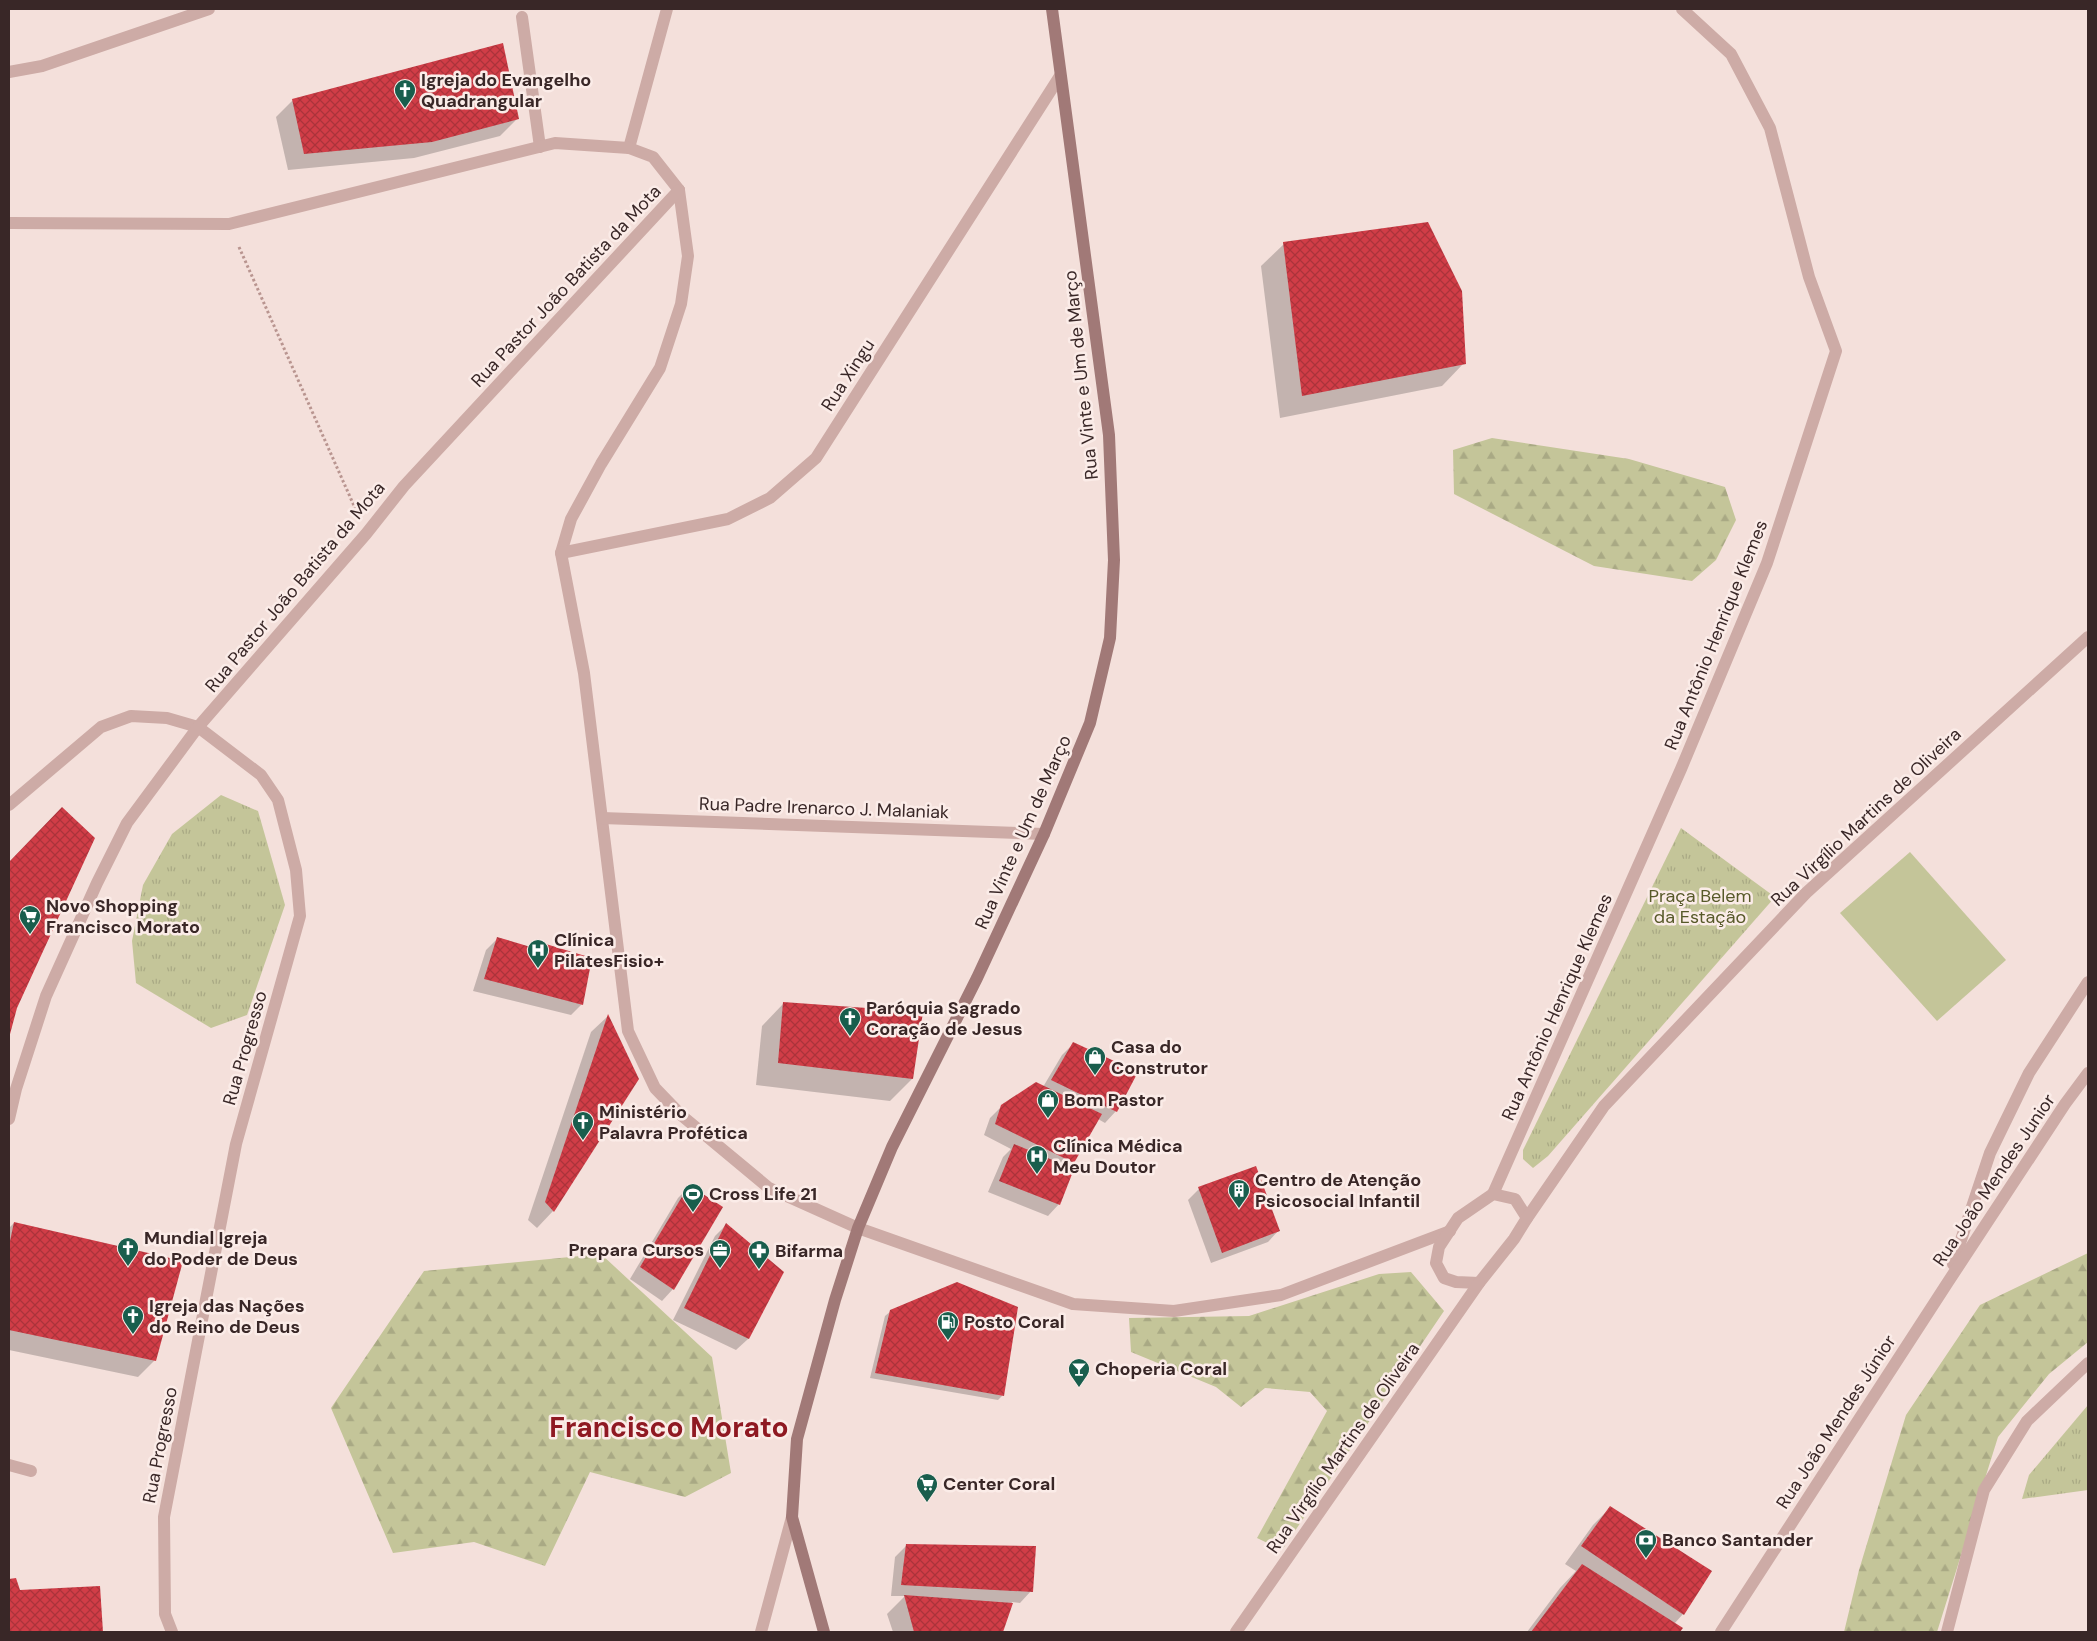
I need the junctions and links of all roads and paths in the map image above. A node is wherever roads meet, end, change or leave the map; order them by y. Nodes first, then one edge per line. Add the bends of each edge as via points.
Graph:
1 (209, 9) edge
2 (667, 9) edge
3 (1052, 9) edge
4 (1682, 9) edge
5 (522, 17) dead end
6 (9, 72) edge
7 (1060, 76) junction
8 (540, 147) junction
9 (628, 148) junction
10 (680, 190) junction
11 (9, 223) edge
12 (229, 224) junction
13 (366, 534) junction
14 (561, 554) junction
15 (2088, 637) edge
16 (198, 727) junction
17 (9, 805) edge
18 (602, 818) junction
19 (1044, 834) junction
20 (2088, 982) edge
21 (2088, 1074) edge
22 (9, 1118) edge
23 (1493, 1194) junction
24 (1527, 1218) junction
25 (858, 1228) junction
26 (1450, 1231) junction
27 (1948, 1282) junction
28 (1479, 1283) junction
29 (2088, 1363) edge
30 (9, 1465) edge
31 (32, 1470) dead end
32 (792, 1517) junction
33 (172, 1632) edge
34 (761, 1632) edge
35 (824, 1632) edge
36 (1236, 1632) edge
37 (1721, 1632) edge
38 (1947, 1632) edge

1 - 6 street via 42,66
2 - 9 street
3 - 7 main road, Rua Vinte e Um de Março
4 - 23 street, Rua Antônio Henrique Klemes via 1731,54 1770,128 1809,277 1836,351 1768,563 1681,769
5 - 8 street
7 - 14 street, Rua Xingu via 816,458 770,498 728,519
7 - 19 main road, Rua Vinte e Um de Março via 1109,435 1114,560 1110,638 1090,723
8 - 9 street, Rua Pastor João Batista da Mota via 555,143
8 - 12 street, Rua Pastor João Batista da Mota
9 - 10 street, Rua Pastor João Batista da Mota via 652,158
10 - 13 street, Rua Pastor João Batista da Mota via 404,486
10 - 14 street via 688,256 681,304 660,368 600,464 571,519
11 - 12 street, Rua Pastor João Batista da Mota
12 - 13 path
13 - 16 street, Rua Pastor João Batista da Mota
14 - 18 street via 584,673
15 - 24 street, Rua Virgílio Martins de Oliveira via 1806,893 1604,1106
16 - 17 street, Rua Progresso via 168,718 131,716 101,726
16 - 22 street, Rua Pastor João Batista da Mota via 127,823 97,883 46,996
16 - 33 street, Rua Progresso via 261,775 278,800 296,870 300,916 236,1144 164,1518 165,1614
18 - 19 street, Rua Padre Irenarco J. Malaniak
18 - 25 street via 628,1031 655,1088 681,1115 769,1188
19 - 25 main road, Rua Vinte e Um de Março via 977,978 892,1147
20 - 27 street, Rua João Mendes Junior via 2029,1073 1990,1153
21 - 27 street, Rua João Mendes Junior
23 - 24 street via 1515,1199
23 - 26 street via 1458,1218
24 - 28 street, Rua Virgílio Martins de Oliveira
25 - 26 street via 1073,1304 1174,1311 1282,1295
25 - 32 main road, Rua Vinte e Um de Março via 797,1439
26 - 28 street via 1439,1247 1436,1263 1444,1278
27 - 37 street, Rua João Mendes Júnior
28 - 36 street, Rua Virgílio Martins de Oliveira
29 - 38 street via 2028,1421 1984,1490
30 - 31 street
32 - 34 street
32 - 35 main road, Rua Vinte e Um de Março

